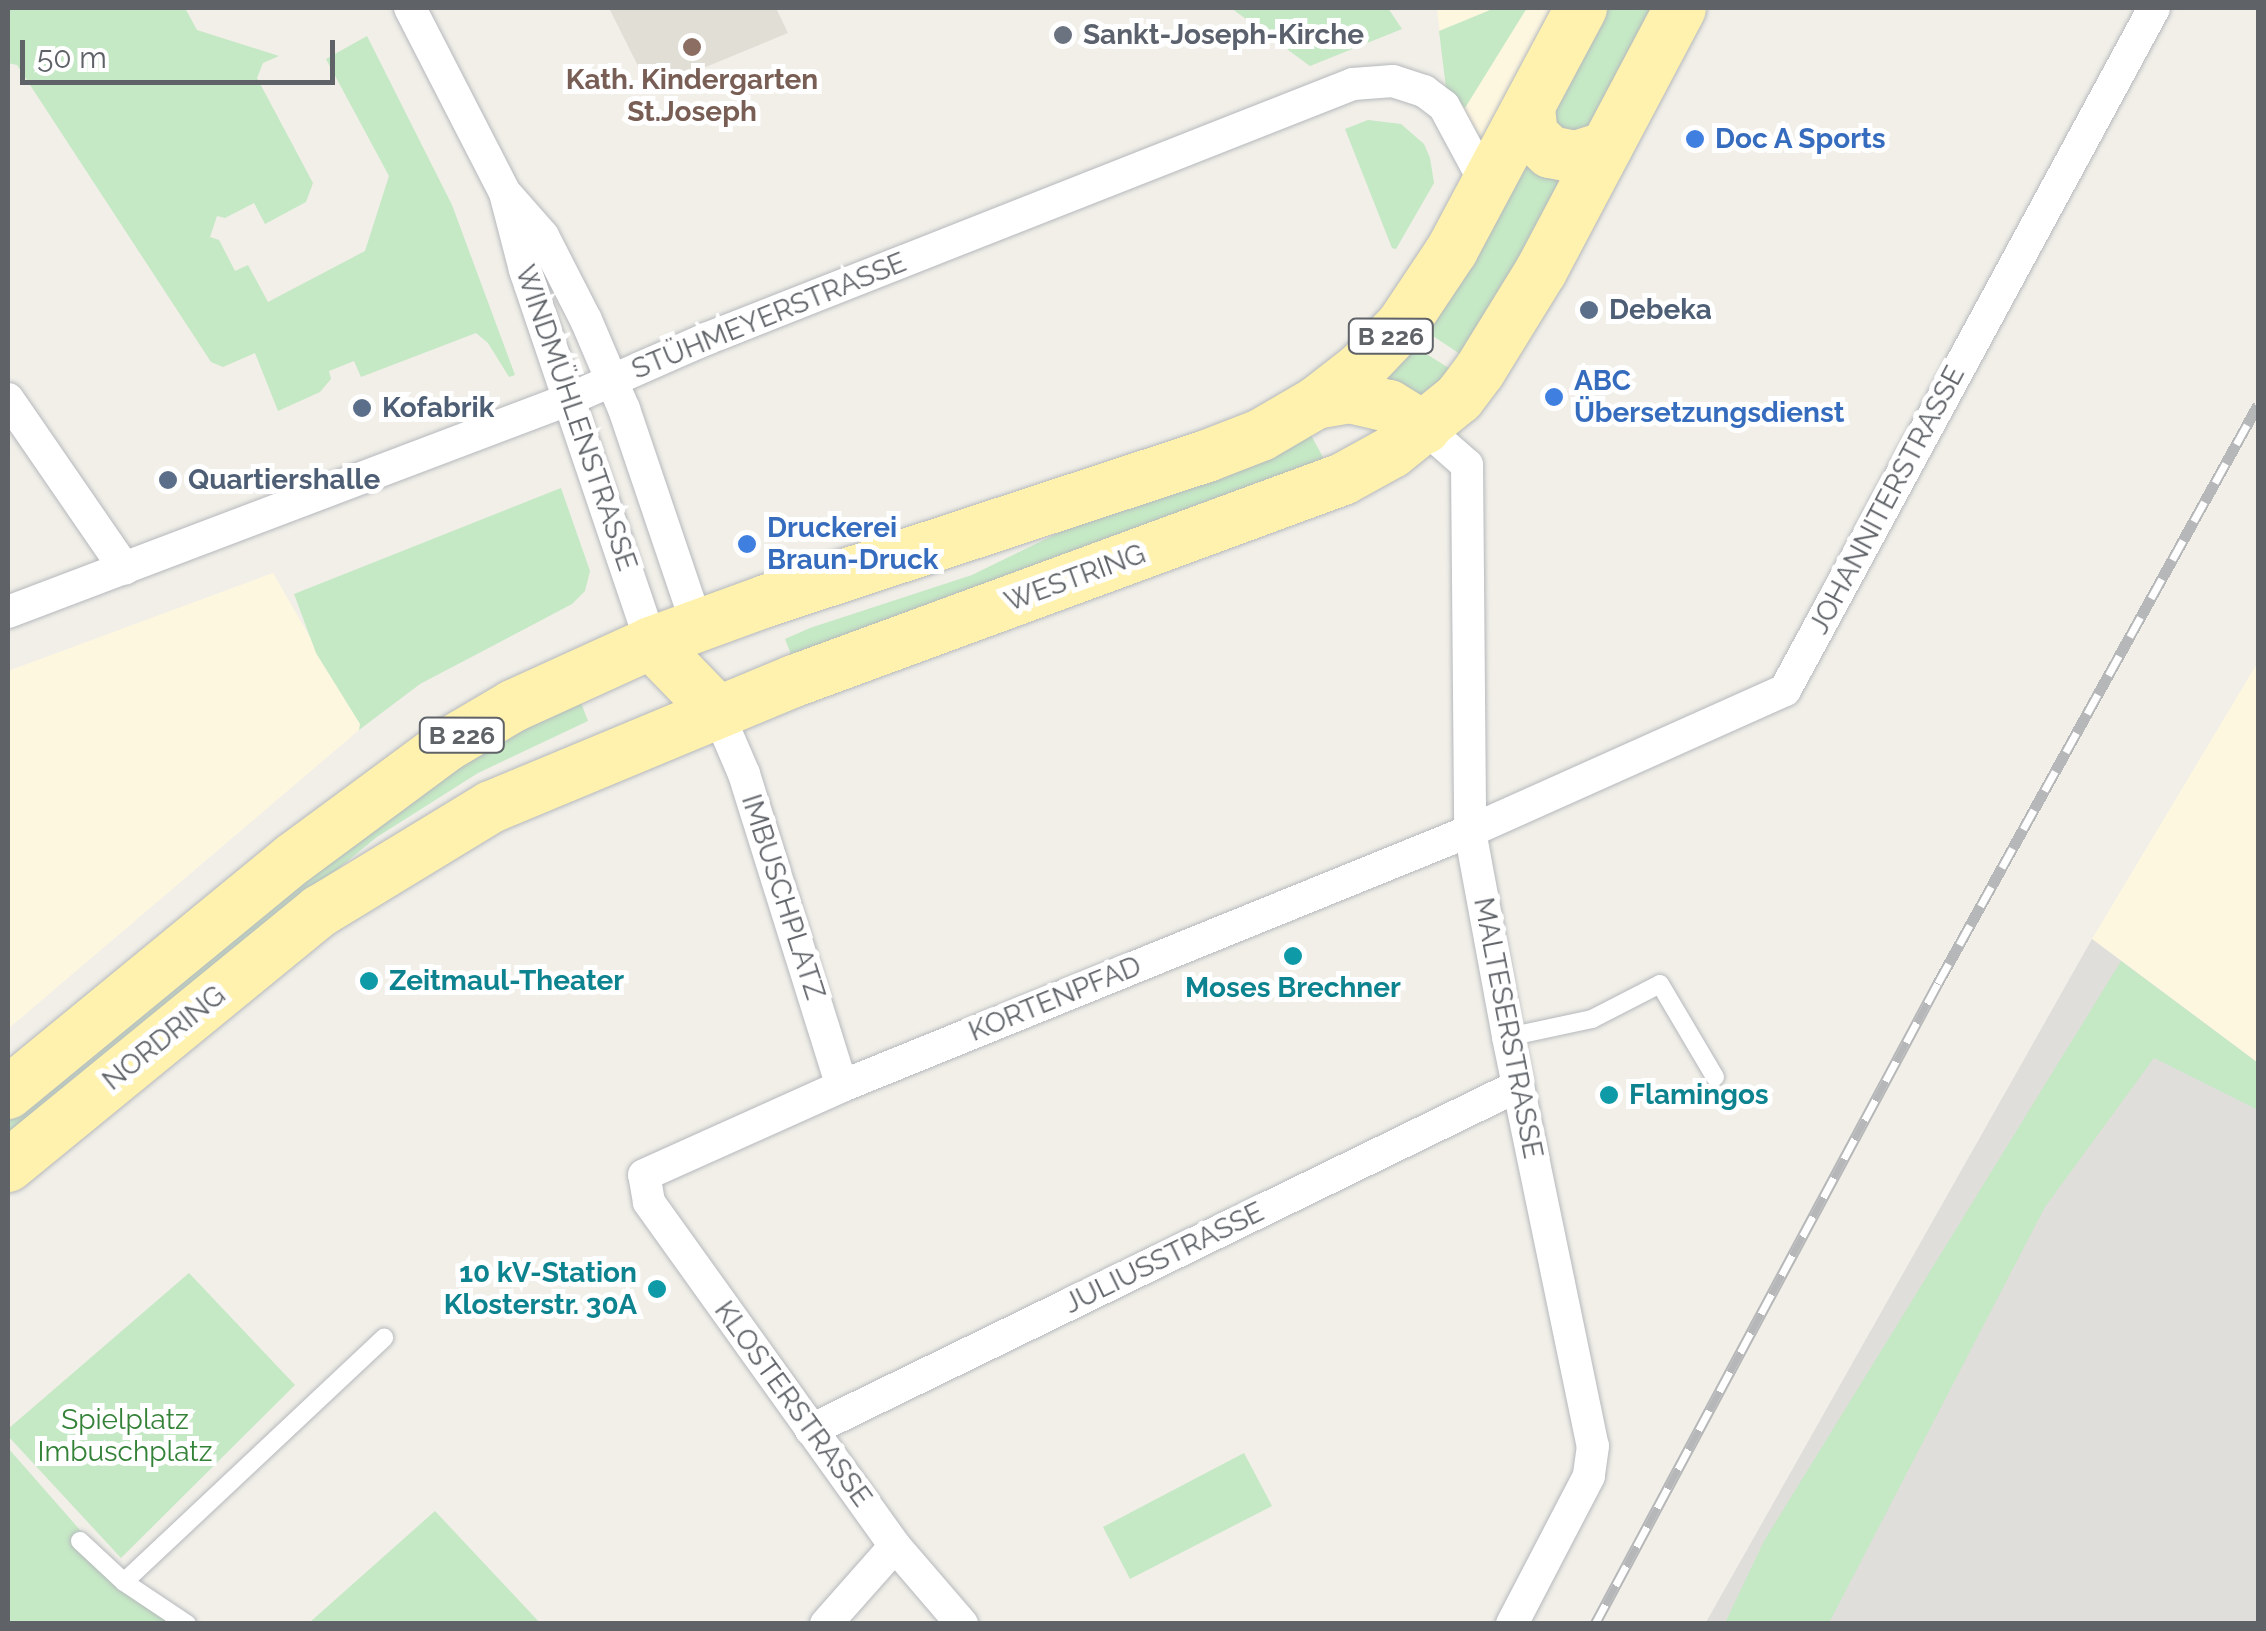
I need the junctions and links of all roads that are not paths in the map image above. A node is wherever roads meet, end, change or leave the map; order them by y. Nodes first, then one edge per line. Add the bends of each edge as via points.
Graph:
1 (410, 8) edge
2 (1581, 8) edge
3 (1680, 8) edge
4 (2154, 8) edge
5 (1529, 108) junction
6 (1606, 147) junction
7 (1486, 186) junction
8 (505, 192) junction
9 (612, 379) junction
10 (8, 399) edge
11 (570, 399) junction
12 (1316, 403) junction
13 (1426, 428) junction
14 (125, 569) junction
15 (8, 612) edge
16 (675, 635) junction
17 (717, 711) junction
18 (1470, 831) junction
19 (320, 911) joint
20 (1508, 1037) junction
21 (1716, 1078) dead end
22 (842, 1086) junction
23 (1518, 1086) junction
24 (8, 1093) edge
25 (8, 1166) edge
26 (644, 1175) joint
27 (384, 1338) dead end
28 (811, 1430) junction
29 (80, 1541) dead end
30 (896, 1546) junction
31 (124, 1582) junction
32 (186, 1624) edge
33 (826, 1624) edge
34 (962, 1624) edge
35 (1512, 1624) edge

1 - 8 street, WINDMÜHLENSTRASSE
2 - 5 main road, B 226
3 - 6 main road, WESTRING / B 226
4 - 18 street, JOHANNITERSTRASSE via 1785,690
5 - 6 main road via 1532,135 1550,152 1576,158
5 - 7 main road, B 226
6 - 13 main road, WESTRING / B 226 via 1480,370
7 - 9 street, STÜHMEYERSTRASSE via 1444,106 1393,81 1353,84
7 - 12 main road, B 226 via 1402,325
8 - 9 street, WINDMÜHLENSTRASSE via 543,236
8 - 11 street, WINDMÜHLENSTRASSE
9 - 11 street, STÜHMEYERSTRASSE
9 - 16 street, WINDMÜHLENSTRASSE
10 - 14 street
11 - 14 street, STÜHMEYERSTRASSE
11 - 16 street, WINDMÜHLENSTRASSE
12 - 13 main road via 1349,398 1388,406
12 - 16 main road, B 226 via 1206,456
13 - 17 main road, WESTRING / B 226 via 1343,480
13 - 18 street, MALTESERSTRASSE via 1466,465
14 - 15 street, STÜHMEYERSTRASSE
16 - 17 main road
16 - 24 main road, NORDRING / B 226 via 581,672 464,734 292,859
17 - 19 main road, WESTRING / B 226 via 491,807
17 - 22 street, IMBUSCHPLATZ via 744,774
18 - 20 street, MALTESERSTRASSE
18 - 22 street, KORTENPFAD
19 - 25 main road, NORDRING / B 226
20 - 21 lane via 1592,1019 1660,984
20 - 23 street, MALTESERSTRASSE
22 - 26 street, KORTENPFAD
23 - 28 street, JULIUSSTRASSE
23 - 35 street, MALTESERSTRASSE via 1593,1446 1589,1476
26 - 28 street, KLOSTERSTRASSE via 649,1202
27 - 31 lane
28 - 30 street, KLOSTERSTRASSE
29 - 31 lane
30 - 33 street
30 - 34 street, KLOSTERSTRASSE
31 - 32 lane

